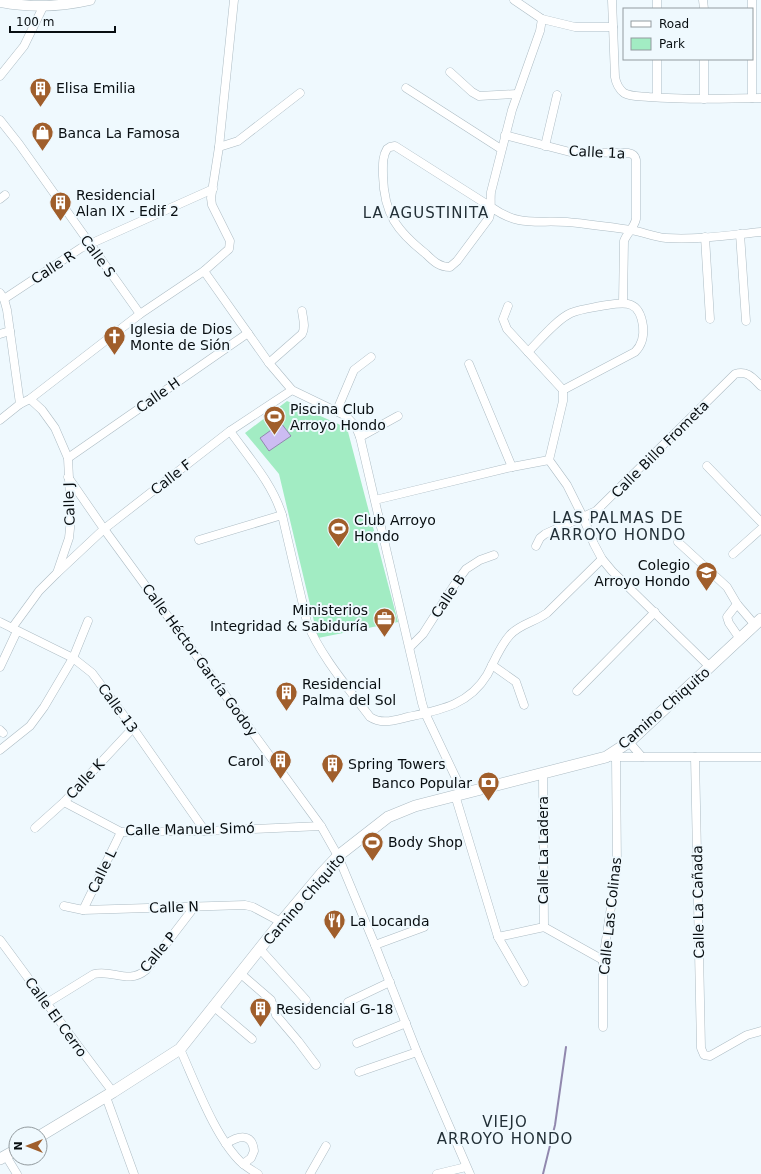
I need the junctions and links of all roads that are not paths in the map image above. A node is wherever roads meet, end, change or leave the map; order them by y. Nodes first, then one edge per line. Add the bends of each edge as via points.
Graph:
1 (90, 0) edge
2 (234, 0) edge
3 (514, 0) edge
4 (612, 0) edge
5 (752, 0) edge
6 (0, 2) edge
7 (43, 7) junction
8 (542, 19) junction
9 (613, 28) junction
10 (757, 37) edge
11 (657, 60) edge
12 (704, 60) edge
13 (450, 72) dead end
14 (0, 76) edge
15 (406, 88) dead end
16 (300, 93) dead end
17 (517, 94) junction
18 (557, 95) dead end
19 (657, 97) junction
20 (752, 98) junction
21 (761, 98) edge
22 (704, 99) junction
23 (0, 120) edge
24 (505, 135) junction
25 (545, 146) junction
26 (219, 148) junction
27 (501, 149) junction
28 (213, 189) junction
29 (491, 207) junction
30 (632, 230) junction
31 (761, 232) edge
32 (740, 234) junction
33 (705, 237) junction
34 (89, 244) junction
35 (204, 271) junction
36 (2, 296) edge
37 (622, 302) junction
38 (508, 306) dead end
39 (302, 311) dead end
40 (140, 314) junction
41 (710, 319) dead end
42 (746, 321) dead end
43 (10, 331) junction
44 (248, 333) junction
45 (0, 334) edge
46 (528, 352) junction
47 (371, 357) dead end
48 (269, 363) junction
49 (469, 364) dead end
50 (761, 386) edge
51 (292, 390) junction
52 (563, 390) junction
53 (30, 399) junction
54 (20, 404) junction
55 (337, 410) junction
56 (398, 416) dead end
57 (0, 420) edge
58 (230, 431) junction
59 (360, 437) junction
60 (68, 458) junction
61 (549, 460) junction
62 (707, 466) dead end
63 (512, 467) junction
64 (68, 477) junction
65 (375, 500) junction
66 (282, 515) junction
67 (583, 517) junction
68 (761, 522) edge
69 (104, 529) junction
70 (761, 529) edge
71 (199, 540) dead end
72 (678, 542) dead end
73 (536, 546) dead end
74 (733, 554) dead end
75 (494, 555) dead end
76 (602, 559) junction
77 (57, 573) junction
78 (736, 604) junction
79 (655, 612) junction
80 (88, 621) dead end
81 (0, 622) edge
82 (758, 622) edge
83 (15, 629) junction
84 (740, 639) junction
85 (410, 647) junction
86 (73, 658) junction
87 (492, 665) junction
88 (0, 667) edge
89 (710, 668) junction
90 (577, 691) dead end
91 (524, 705) dead end
92 (425, 713) junction
93 (133, 728) junction
94 (629, 742) junction
95 (0, 750) edge
96 (611, 757) junction
97 (642, 757) junction
98 (695, 757) junction
99 (761, 757) edge
100 (543, 774) junction
101 (459, 794) junction
102 (64, 802) junction
103 (322, 826) junction
104 (35, 828) dead end
105 (205, 831) junction
106 (121, 832) junction
107 (338, 856) junction
108 (64, 906) dead end
109 (195, 906) junction
110 (83, 910) junction
111 (281, 922) junction
112 (424, 927) dead end
113 (544, 927) junction
114 (498, 937) junction
115 (0, 940) edge
116 (375, 945) junction
117 (260, 949) junction
118 (603, 960) junction
119 (241, 974) junction
120 (390, 982) junction
121 (524, 982) dead end
122 (306, 1000) dead end
123 (348, 1002) dead end
124 (47, 1003) junction
125 (214, 1006) junction
126 (406, 1023) junction
127 (603, 1027) dead end
128 (761, 1031) edge
129 (252, 1039) dead end
130 (357, 1043) dead end
131 (180, 1049) junction
132 (417, 1052) junction
133 (316, 1065) dead end
134 (360, 1072) dead end
135 (110, 1095) junction
136 (48, 1131) edge
137 (226, 1144) junction
138 (326, 1146) dead end
139 (3, 1158) edge
140 (243, 1164) junction
141 (468, 1170) edge
142 (17, 1174) edge
143 (134, 1174) edge
144 (258, 1174) edge
145 (310, 1174) edge
146 (437, 1174) edge

1 - 7 street
2 - 26 street
3 - 8 street
4 - 9 street
5 - 10 street
6 - 7 street
7 - 14 street via 24,46
8 - 9 street via 575,27
8 - 17 street via 540,32
9 - 19 street via 616,84 630,95
10 - 20 street
11 - 19 street
12 - 22 street
13 - 17 street via 479,96
15 - 27 street
16 - 26 street via 238,141
17 - 24 street
18 - 25 street
19 - 22 street
20 - 21 street
20 - 22 street
23 - 34 street, Calle S
24 - 25 street, Calle 1a
24 - 27 street
25 - 30 street, Calle 1a via 579,153 634,154 636,219
26 - 28 street
27 - 29 street via 491,192
28 - 34 street, Calle R
28 - 35 street via 212,205 230,241 229,249
29 - 29 street via 489,218 458,261 450,267 438,265 408,240 388,211 383,159 387,149 395,146
29 - 30 street via 511,219 525,222 566,222
30 - 33 street via 666,238
30 - 37 street, Calle 1a via 624,241
31 - 32 street
32 - 33 street
32 - 42 street
33 - 41 street
34 - 36 street, Calle R
34 - 40 street, Calle S
35 - 40 street
35 - 44 street
36 - 43 street
37 - 46 street via 581,309 569,314
37 - 52 street via 631,305 640,314 643,330 639,348 631,355
38 - 46 street via 503,316 505,326
39 - 48 street via 302,334
40 - 53 street
43 - 45 street
43 - 54 street
44 - 48 street
44 - 60 street, Calle H
46 - 52 street
47 - 55 street via 354,370
48 - 51 street
49 - 63 street
50 - 67 street, Calle Billo Frometa via 746,373 736,374 615,494 596,511
51 - 55 street
51 - 58 street, Calle F
52 - 61 street via 563,401
53 - 54 street
53 - 60 street, Calle J via 55,428
54 - 57 street
55 - 59 street via 356,427
56 - 59 street
58 - 66 street via 271,489
58 - 69 street, Calle F
59 - 65 street
60 - 64 street, Calle J
61 - 63 street
61 - 67 street via 567,486
62 - 68 street
63 - 65 street
64 - 69 street, Calle Héctor García Godoy
64 - 77 street, Calle J via 71,519 69,538
65 - 85 street
66 - 71 street
66 - 92 street via 311,632 370,717 380,722 390,722
67 - 73 street, Calle Billo Frometa via 545,534
67 - 76 street
69 - 77 street, Calle F
69 - 103 street, Calle Héctor García Godoy
70 - 74 street
72 - 78 street via 727,587
75 - 85 street, Calle B via 466,569 423,634
76 - 79 street
76 - 87 street via 547,613 514,632 504,643
77 - 83 street, Calle J via 39,591
78 - 82 street
78 - 84 street via 728,618
79 - 89 street
79 - 90 street
80 - 86 street
81 - 83 street, Calle 13
82 - 84 main road, Camino Chiquito
83 - 86 street, Calle 13
83 - 88 street, Calle J
84 - 89 main road, Camino Chiquito
85 - 92 street
86 - 93 street, Calle 13 via 92,673
86 - 95 street via 30,726
87 - 91 street via 516,682
87 - 92 street via 477,688 462,701
89 - 94 main road, Camino Chiquito
92 - 101 street
93 - 102 street, Calle K
93 - 105 street, Calle 13
94 - 96 main road, Camino Chiquito
94 - 97 street
96 - 97 street
96 - 100 main road, Camino Chiquito
96 - 118 street, Calle Las Colinas via 617,867
97 - 98 street
98 - 99 street
98 - 128 street, Calle La Cañada via 701,1048 704,1055 710,1056 747,1035
100 - 101 main road, Camino Chiquito
100 - 113 street, Calle La Ladera
101 - 107 main road, Camino Chiquito via 388,816
101 - 114 street
102 - 104 street, Calle K
102 - 106 street, Calle Manuel Simó
103 - 105 street, Calle Manuel Simó
103 - 107 street, Calle Héctor García Godoy
105 - 106 street, Calle Manuel Simó
106 - 110 street, Calle L
107 - 111 main road, Camino Chiquito
107 - 116 street, Calle Héctor García Godoy
108 - 110 street, Calle N
109 - 110 street, Calle N
109 - 111 street, Calle N via 245,905
109 - 124 street, Calle P via 139,976 102,972 94,974
111 - 117 main road, Camino Chiquito
112 - 116 street
113 - 114 street
113 - 118 street
114 - 121 street
115 - 124 street, Calle El Cerro
116 - 120 street, Calle Héctor García Godoy
117 - 119 main road, Camino Chiquito
117 - 122 street
118 - 127 street, Calle Las Colinas
119 - 125 main road, Camino Chiquito
119 - 133 street via 271,1000 276,1016
120 - 123 street
120 - 126 street, Calle Héctor García Godoy
124 - 135 street, Calle El Cerro
125 - 129 street
125 - 131 main road, Camino Chiquito
126 - 130 street
126 - 132 street, Calle Héctor García Godoy
131 - 135 main road, Camino Chiquito
131 - 137 street
132 - 134 street
132 - 141 street, Calle Héctor García Godoy
135 - 136 main road, Camino Chiquito
135 - 143 street, Calle El Cerro
137 - 140 street
137 - 140 street via 237,1137 248,1138 252,1142 254,1151 251,1158
138 - 145 street
139 - 142 street
140 - 144 street
141 - 146 street

